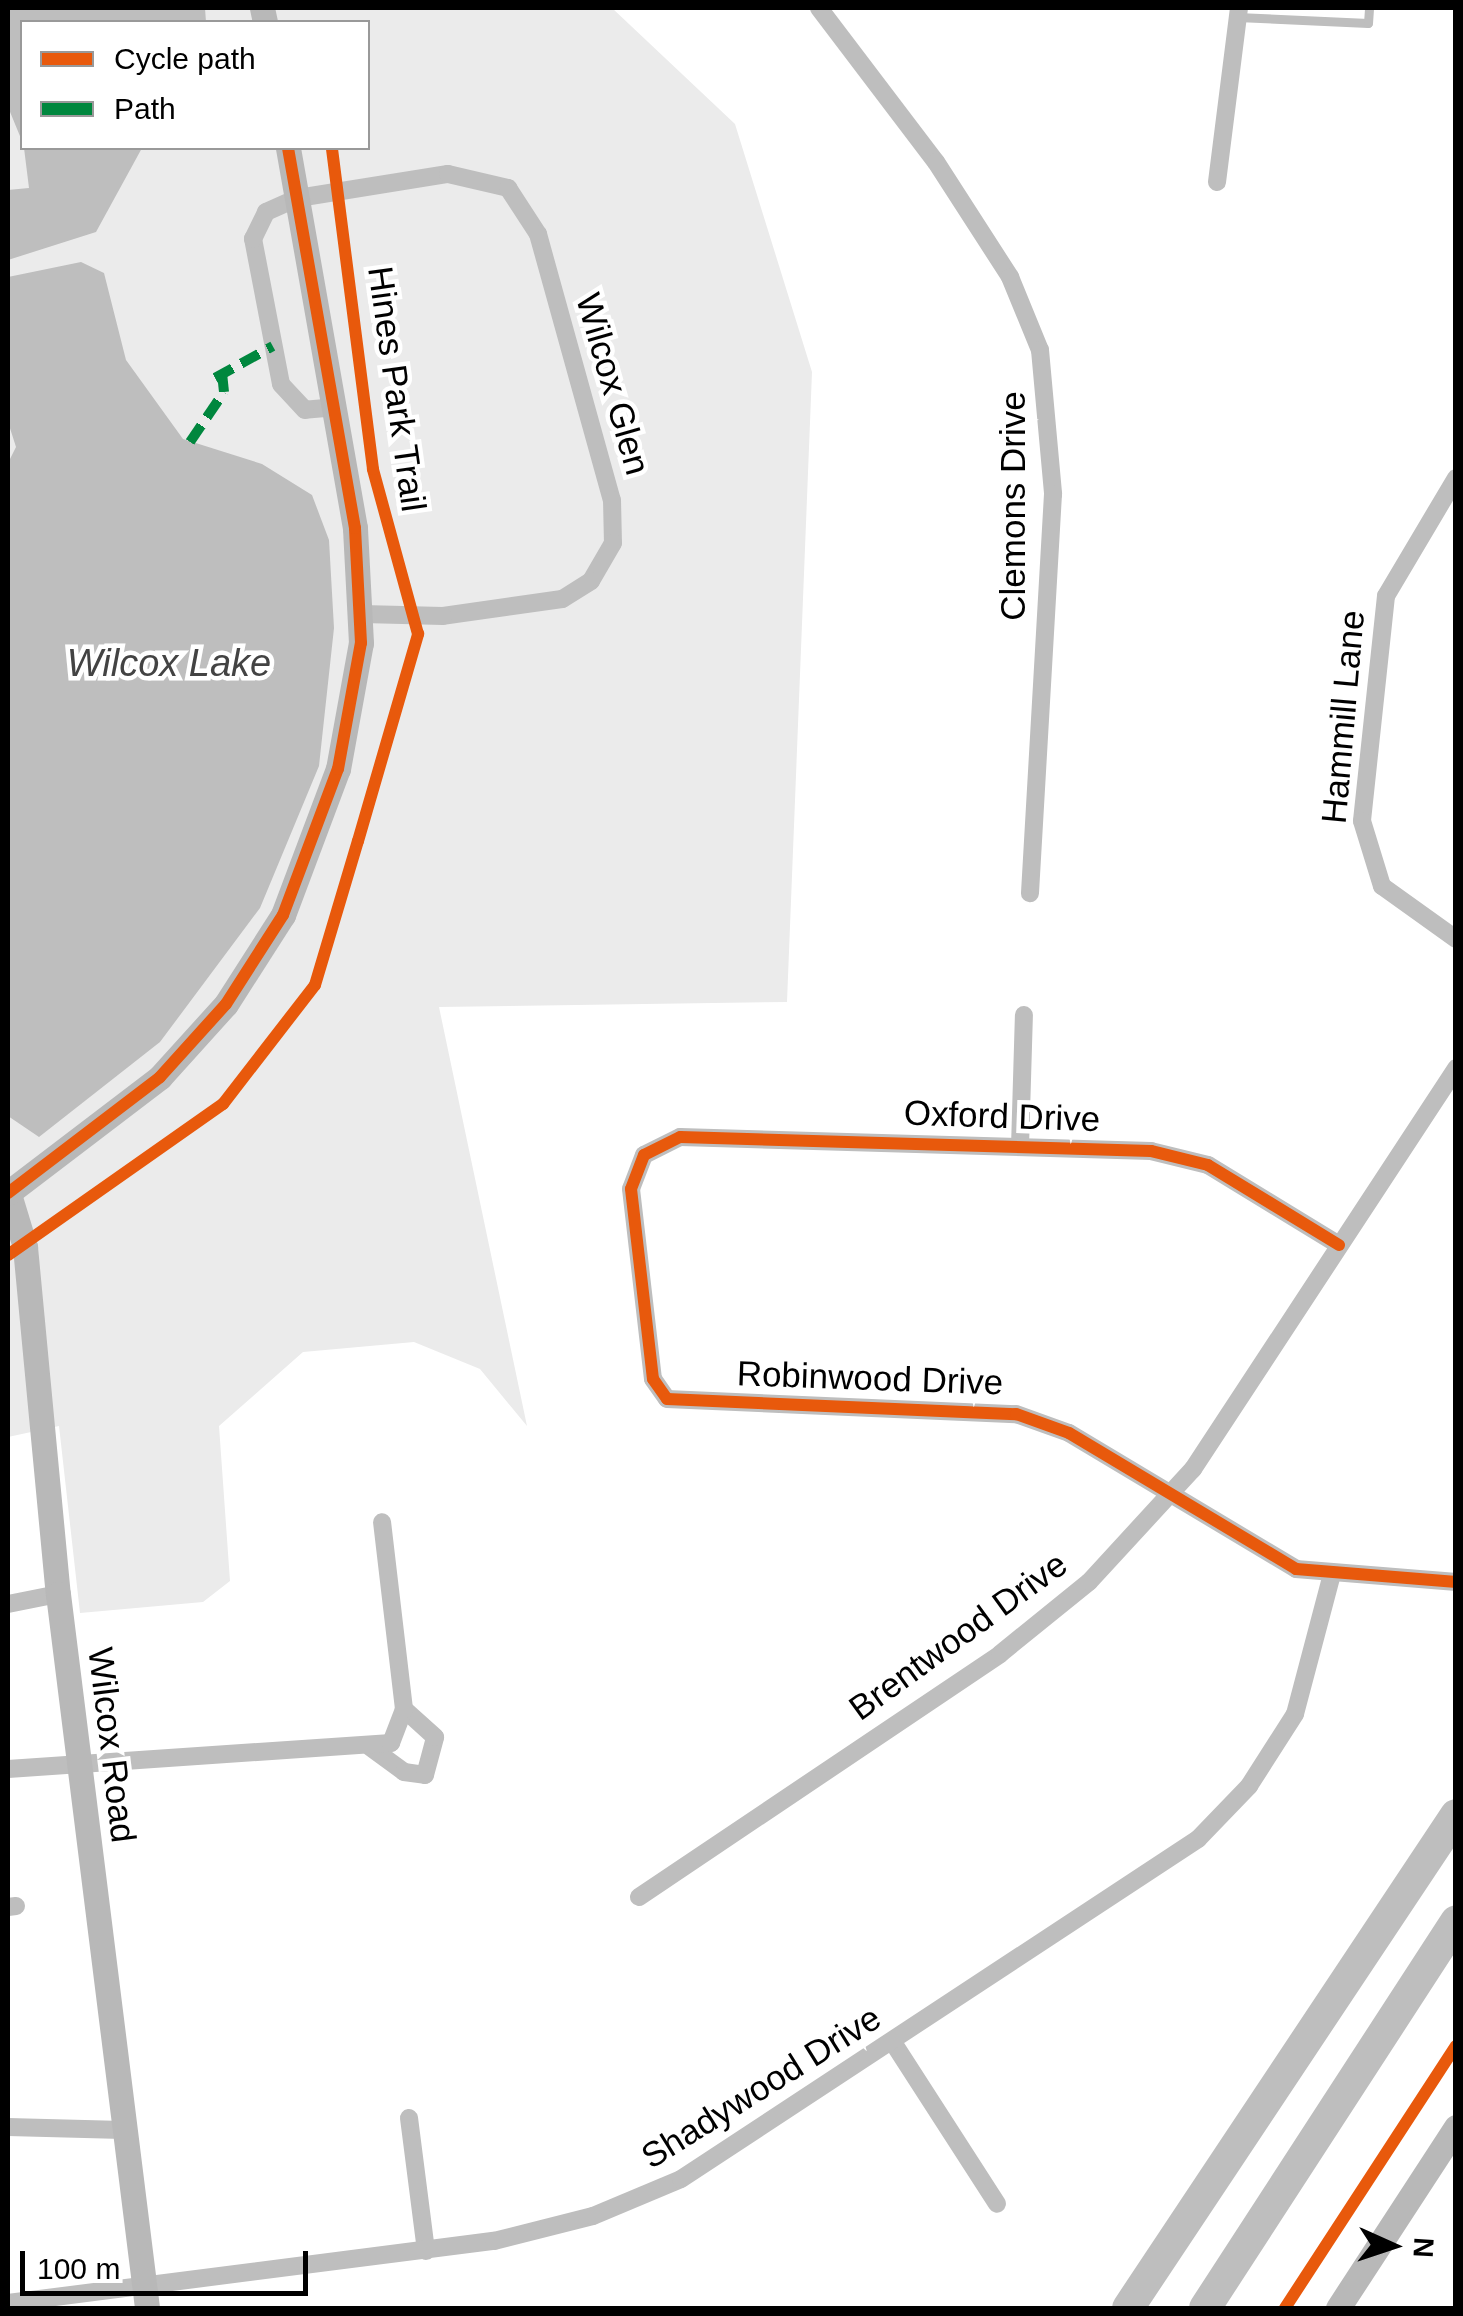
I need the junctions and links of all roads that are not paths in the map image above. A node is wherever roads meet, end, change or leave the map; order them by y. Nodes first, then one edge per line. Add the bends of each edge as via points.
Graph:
1 (820, 8) edge
2 (1369, 8) edge
3 (1238, 12) edge
4 (288, 150) edge
5 (1216, 182) dead end
6 (298, 198) junction
7 (337, 407) junction
8 (1456, 478) edge
9 (362, 614) junction
10 (1030, 892) dead end
11 (1456, 939) edge
12 (1024, 1015) dead end
13 (1456, 1068) edge
14 (1020, 1147) junction
15 (8, 1192) edge
16 (1339, 1245) junction
17 (660, 1394) joint
18 (1170, 1496) junction
19 (382, 1522) dead end
20 (1331, 1578) junction
21 (1456, 1582) edge
22 (58, 1594) junction
23 (8, 1604) edge
24 (404, 1709) junction
25 (370, 1747) junction
26 (78, 1758) junction
27 (8, 1769) edge
28 (1456, 1814) edge
29 (639, 1897) dead end
30 (1456, 1921) edge
31 (894, 2044) junction
32 (409, 2118) dead end
33 (8, 2127) edge
34 (1456, 2127) edge
35 (123, 2130) junction
36 (997, 2204) dead end
37 (426, 2251) junction
38 (145, 2297) edge
39 (8, 2303) edge
40 (1128, 2308) edge
41 (1205, 2308) edge
42 (1338, 2308) edge

1 - 10 street, Clemons Drive via 936,162 1010,277 1040,350 1053,494
2 - 3 lane via 1368,23
3 - 5 street
4 - 6 street
6 - 7 street
6 - 7 street via 266,212 255,230 267,318 287,397 305,410
6 - 9 street, Wilcox Glen via 460,174 493,179 521,199 612,500 604,564 562,600 444,616
7 - 9 street
8 - 11 street, Hammill Lane via 1397,571 1377,628 1362,821 1382,886
9 - 15 street via 338,769 266,946 160,1077
12 - 14 street
13 - 16 street, Brentwood Drive
14 - 16 street, Oxford Drive via 1190,1158
14 - 17 street, Oxford Drive via 680,1137 644,1155 631,1189
15 - 22 street, Wilcox Road via 24,1247
16 - 18 street, Brentwood Drive
17 - 18 street, Robinwood Drive via 1016,1414 1069,1433
18 - 20 street, Robinwood Drive via 1261,1555
18 - 29 street, Brentwood Drive via 1090,1582 1000,1654
19 - 24 street
20 - 21 street, Robinwood Drive
20 - 31 street, Shadywood Drive via 1295,1714 1230,1808 1166,1863
22 - 23 street
22 - 26 street, Wilcox Road
24 - 25 street via 398,1736
24 - 25 street via 435,1737 425,1774 404,1772
25 - 26 street
26 - 27 street
26 - 35 street, Wilcox Road
28 - 40 highway
30 - 41 highway
31 - 36 street
31 - 37 street, Shadywood Drive via 647,2196 544,2230
32 - 37 street
33 - 35 street
34 - 42 street
35 - 38 street, Wilcox Road
37 - 38 street, Shadywood Drive
38 - 39 street, Shadywood Drive

